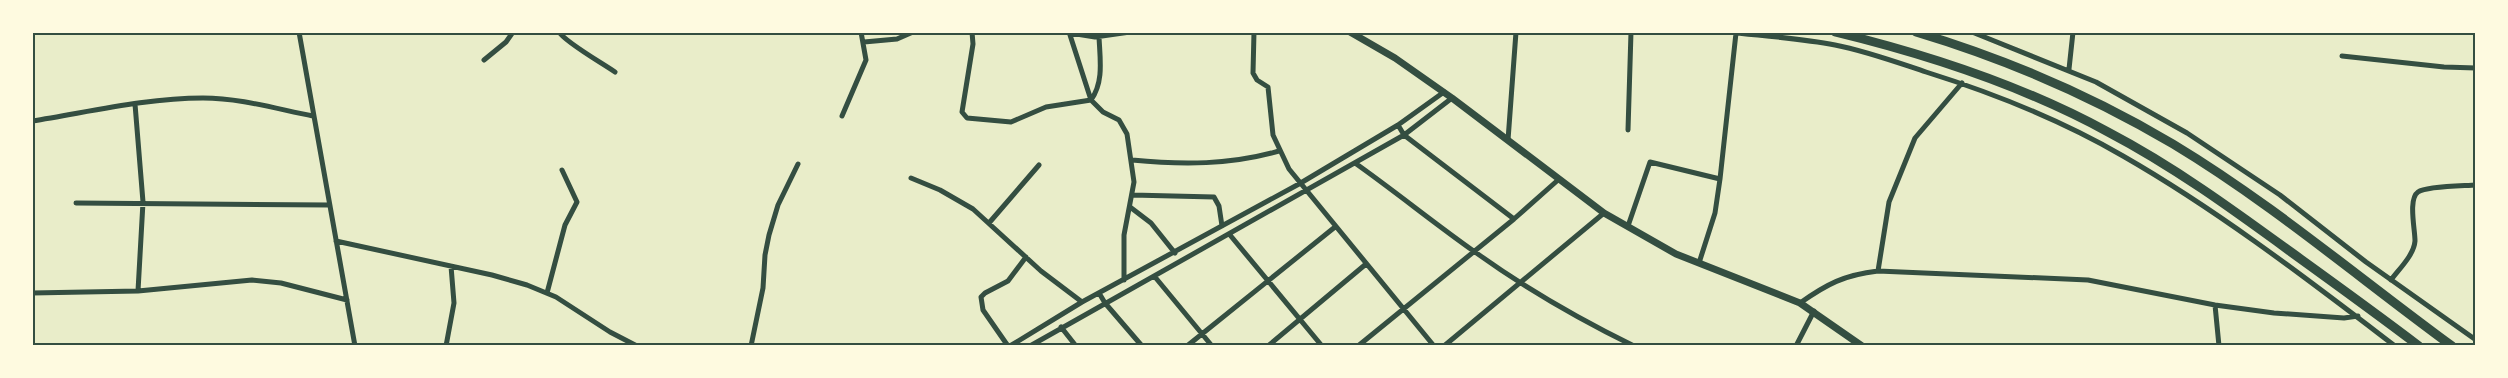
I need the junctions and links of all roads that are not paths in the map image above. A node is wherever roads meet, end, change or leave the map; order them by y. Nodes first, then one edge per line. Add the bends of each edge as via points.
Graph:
1 (299, 32) edge
2 (513, 32) edge
3 (559, 32) edge
4 (861, 32) edge
5 (913, 32) edge
6 (972, 32) edge
7 (1064, 32) edge
8 (1130, 32) edge
9 (1254, 32) edge
10 (1350, 32) edge
11 (1516, 32) edge
12 (1631, 32) edge
13 (1727, 32) edge
14 (1836, 32) edge
15 (1916, 32) edge
16 (1972, 32) edge
17 (2073, 32) edge
18 (1736, 33) edge
19 (1070, 35) junction
20 (1099, 37) junction
21 (864, 42) junction
22 (2342, 56) dead end
23 (484, 60) dead end
24 (2476, 68) edge
25 (2069, 70) junction
26 (615, 72) dead end
27 (1962, 83) junction
28 (1444, 92) junction
29 (1452, 98) junction
30 (1090, 100) junction
31 (135, 104) junction
32 (313, 116) junction
33 (842, 116) dead end
34 (32, 121) edge
35 (1398, 125) junction
36 (1628, 130) dead end
37 (1404, 135) junction
38 (1508, 140) junction
39 (1279, 152) junction
40 (1132, 160) junction
41 (1355, 163) junction
42 (798, 164) dead end
43 (1039, 165) dead end
44 (562, 170) dead end
45 (911, 178) dead end
46 (1720, 179) junction
47 (1558, 180) junction
48 (1299, 184) junction
49 (2476, 185) edge
50 (1306, 192) junction
51 (1132, 195) junction
52 (143, 202) junction
53 (76, 203) dead end
54 (330, 205) junction
55 (1130, 207) junction
56 (1604, 212) junction
57 (1514, 219) junction
58 (989, 223) junction
59 (1222, 226) junction
60 (1628, 226) junction
61 (1336, 227) junction
62 (1230, 235) junction
63 (336, 241) junction
64 (1474, 252) junction
65 (1175, 253) junction
66 (1026, 257) junction
67 (1699, 263) junction
68 (1366, 264) junction
69 (451, 266) junction
70 (1878, 271) junction
71 (1155, 277) junction
72 (1124, 280) junction
73 (1267, 280) junction
74 (2391, 280) junction
75 (1519, 282) junction
76 (138, 291) junction
77 (32, 293) edge
78 (547, 293) junction
79 (1099, 293) junction
80 (347, 300) junction
81 (1082, 302) junction
82 (1104, 303) junction
83 (1800, 303) junction
84 (2215, 306) junction
85 (1404, 310) junction
86 (1814, 311) junction
87 (2358, 316) junction
88 (1300, 318) junction
89 (1060, 327) junction
90 (1201, 333) junction
91 (2476, 340) edge
92 (1360, 345) edge
93 (355, 346) edge
94 (446, 346) edge
95 (637, 346) edge
96 (751, 346) edge
97 (1009, 346) edge
98 (1030, 346) edge
99 (1076, 346) edge
100 (1142, 346) edge
101 (1187, 346) edge
102 (1212, 346) edge
103 (1268, 346) edge
104 (1322, 346) edge
105 (1434, 346) edge
106 (1444, 346) edge
107 (1634, 346) edge
108 (1796, 346) edge
109 (1862, 346) edge
110 (2219, 346) edge
111 (2395, 346) edge
112 (2419, 346) edge
113 (2452, 346) edge

1 - 32 street
2 - 23 street
3 - 26 street via 563,39
4 - 21 street
5 - 21 street via 897,40
6 - 30 street via 962,112 967,118 1011,122 1046,107
7 - 19 street
8 - 20 street
9 - 39 street via 1253,73 1268,87 1273,135
10 - 28 street
11 - 38 street
12 - 36 street
13 - 18 street
14 - 112 highway via 1966,69 2107,131 2225,204
15 - 113 highway via 1980,53 2071,90 2173,144 2278,216
16 - 25 street
17 - 25 street
18 - 27 street via 1788,37 1838,46
18 - 46 street
19 - 20 street
19 - 30 street
20 - 30 street via 1100,72 1097,92
21 - 33 street via 864,69
22 - 24 street
25 - 74 street via 2187,133 2280,195
27 - 70 street via 1915,138 1889,202
27 - 87 street via 2045,117 2123,155 2276,256
28 - 29 street
28 - 35 street
29 - 37 street
29 - 38 street
30 - 40 street via 1124,126
31 - 32 street via 205,98
31 - 34 street
31 - 52 street
32 - 54 street
35 - 37 street
35 - 48 street
37 - 41 street
37 - 57 street
38 - 47 street
39 - 40 street via 1206,163
39 - 48 street
40 - 51 street
41 - 50 street
41 - 64 street
42 - 96 street via 778,205 769,235
43 - 58 street
44 - 78 street via 577,202 565,226
45 - 58 street via 957,198
46 - 60 street via 1650,162
46 - 67 street
47 - 56 street
47 - 57 street
48 - 50 street
48 - 59 street
49 - 74 street via 2416,193 2413,200 2415,243
50 - 61 street
50 - 62 street
51 - 55 street
51 - 59 street via 1214,197
52 - 53 street
52 - 54 street
52 - 76 street
54 - 63 street
55 - 65 street via 1151,223
55 - 72 street via 1124,235
56 - 60 street
56 - 75 street
57 - 64 street
58 - 66 street
59 - 65 street
60 - 67 street via 1676,254
61 - 68 street
61 - 73 street
62 - 71 street
62 - 73 street
63 - 69 street
63 - 80 street
64 - 75 street
64 - 85 street
65 - 72 street
66 - 81 street
66 - 97 street via 1008,281 981,297 983,310
67 - 83 street
68 - 85 street
68 - 88 street
69 - 78 street
69 - 94 street via 454,303
70 - 83 street via 1836,280
70 - 84 street via 2088,280
71 - 82 street
71 - 90 street
72 - 79 street
73 - 88 street
73 - 90 street
74 - 91 street
75 - 106 street
75 - 107 street
76 - 77 street
76 - 80 street via 252,280 281,283
78 - 95 street
79 - 81 street
79 - 82 street
80 - 93 street
81 - 97 street
82 - 89 street
82 - 100 street
83 - 86 street
84 - 87 street via 2344,318
84 - 110 street
85 - 92 street
85 - 105 street
86 - 108 street
86 - 109 street
87 - 111 street
88 - 103 street
88 - 104 street
89 - 98 street
89 - 99 street
90 - 101 street
90 - 102 street

